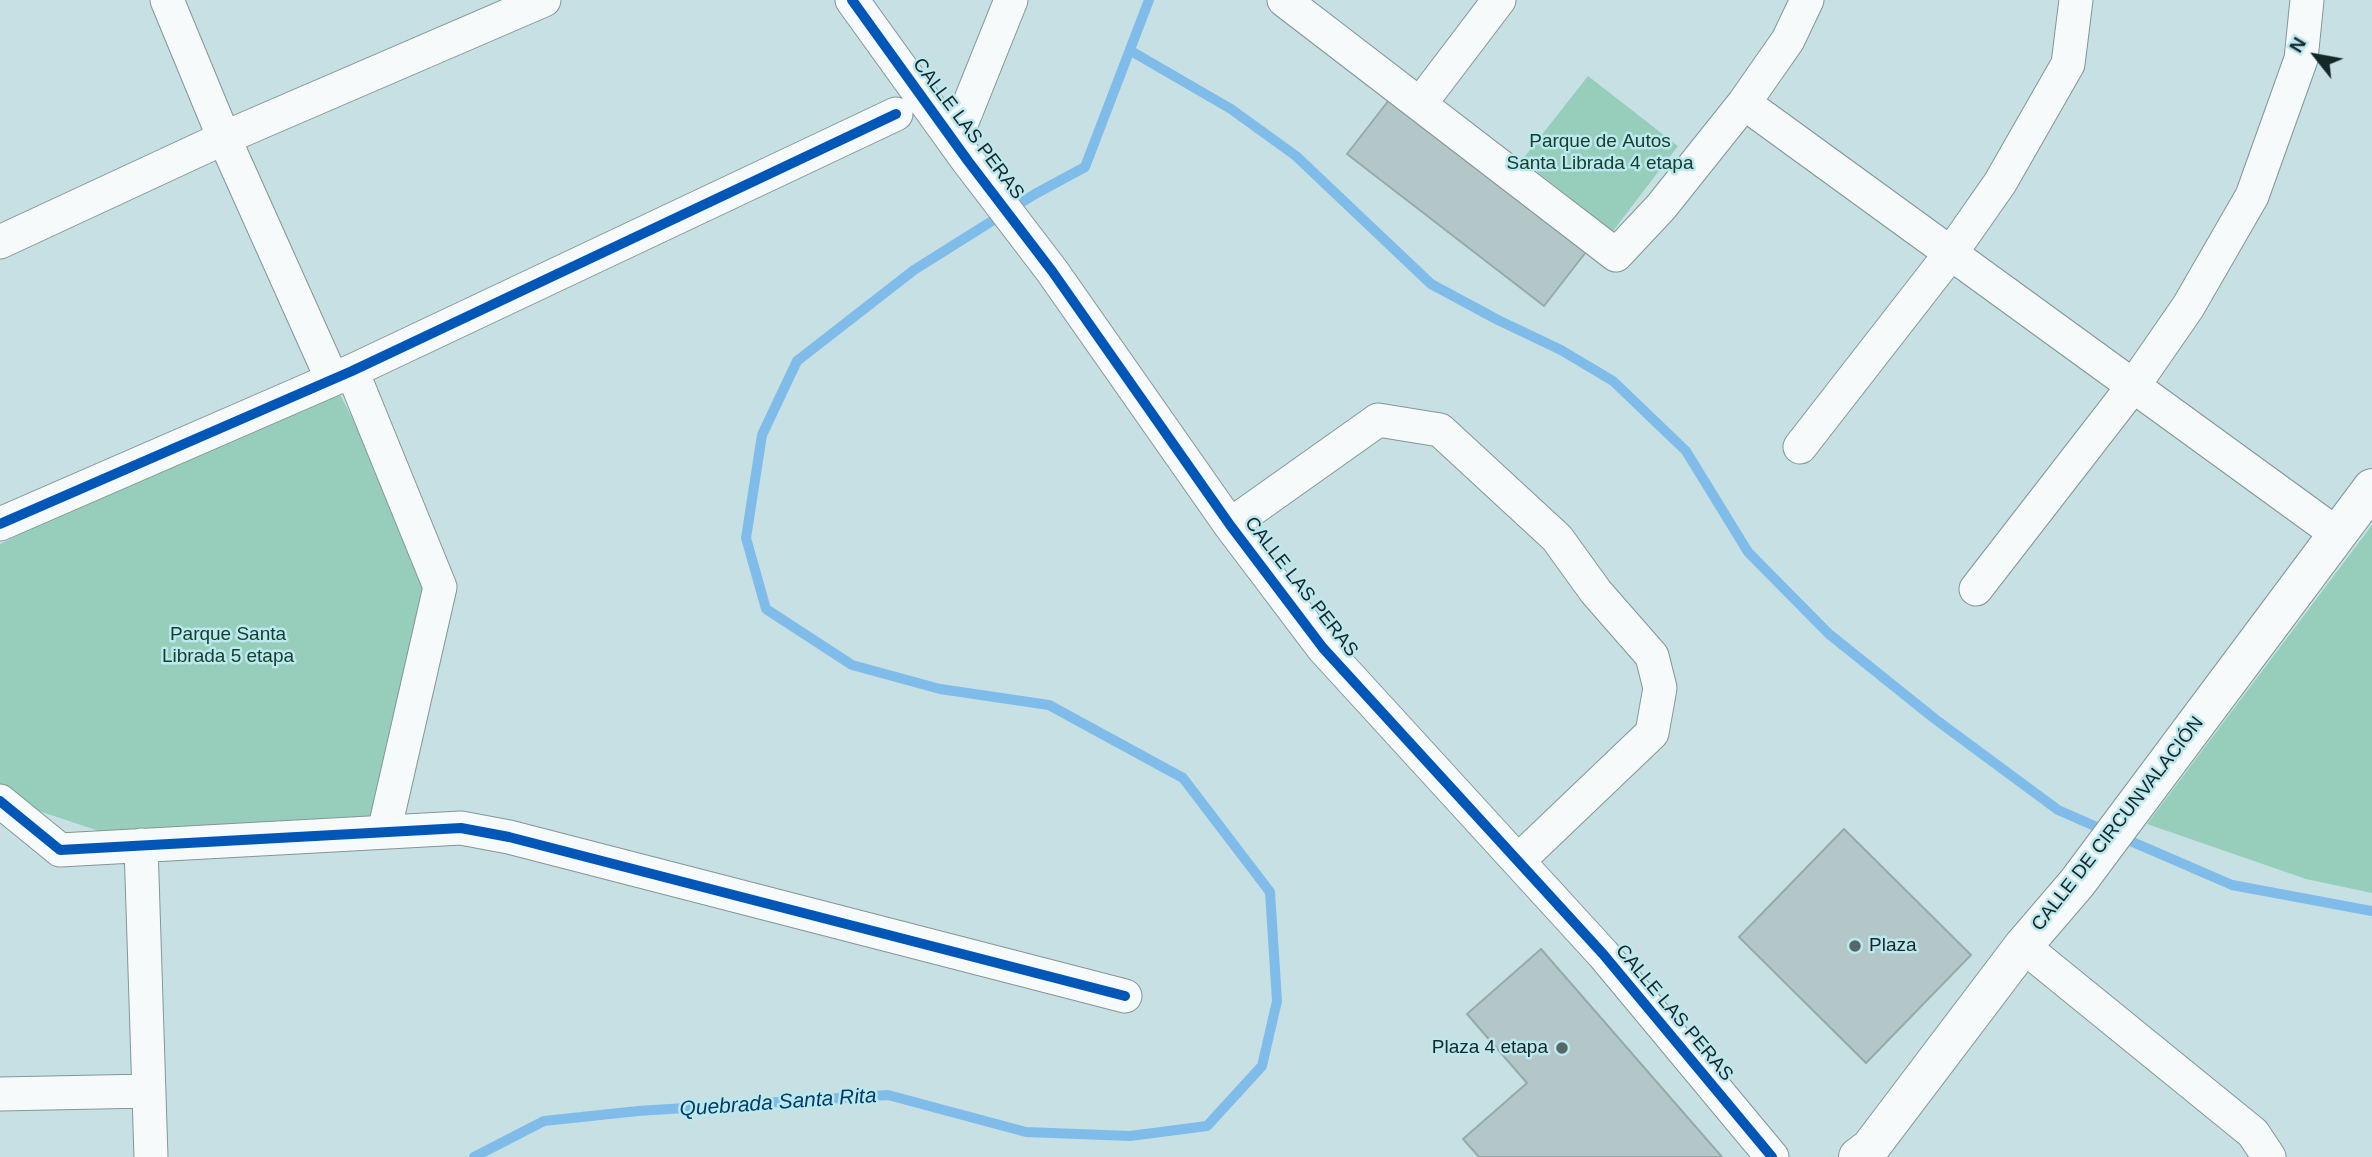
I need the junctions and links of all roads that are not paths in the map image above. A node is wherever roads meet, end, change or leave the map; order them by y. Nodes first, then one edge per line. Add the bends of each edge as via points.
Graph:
1 (167, 0) edge
2 (544, 0) edge
3 (852, 0) edge
4 (1011, 0) edge
5 (1283, 0) edge
6 (1499, 0) edge
7 (1807, 0) edge
8 (2076, 0) edge
9 (2307, 0) edge
10 (1744, 103) junction
11 (1420, 104) junction
12 (896, 114) dead end
13 (224, 138) junction
14 (961, 151) junction
15 (0, 242) edge
16 (1951, 253) junction
17 (342, 375) junction
18 (2134, 385) junction
19 (1800, 447) dead end
20 (2372, 488) edge
21 (0, 524) edge
22 (1230, 525) junction
23 (2337, 534) junction
24 (1976, 589) dead end
25 (0, 802) edge
26 (384, 832) junction
27 (141, 845) junction
28 (1518, 861) junction
29 (2023, 946) junction
30 (1125, 996) dead end
31 (149, 1091) junction
32 (0, 1094) edge
33 (151, 1157) edge
34 (1772, 1157) edge
35 (1858, 1157) edge
36 (2269, 1157) edge

1 - 13 street
2 - 13 street
3 - 14 street, CALLE LAS PERAS
4 - 14 street
5 - 11 street
6 - 11 street
7 - 10 street via 1788,40
8 - 16 street via 2068,64 2000,183
9 - 18 street via 2301,59 2252,196 2188,307
10 - 11 street via 1661,207 1616,255
10 - 16 street
12 - 17 street
13 - 15 street
13 - 17 street
14 - 22 street, CALLE LAS PERAS via 1052,271
16 - 18 street
16 - 19 street
17 - 21 street
17 - 26 street via 440,587
18 - 23 street
18 - 24 street
20 - 23 street, CALLE DE CIRCUNVALACIÓN
22 - 28 street, CALLE LAS PERAS via 1323,648
22 - 28 street via 1378,420 1440,430 1557,538 1652,656 1660,688 1651,733
23 - 29 street, CALLE DE CIRCUNVALACIÓN via 2077,883
25 - 27 street via 60,850
26 - 27 street
26 - 30 street via 461,828 509,836
27 - 31 street
28 - 34 street, CALLE LAS PERAS via 1603,954
29 - 35 street, CALLE DE CIRCUNVALACIÓN via 1870,1148
29 - 36 street via 2253,1133
31 - 32 street
31 - 33 street

